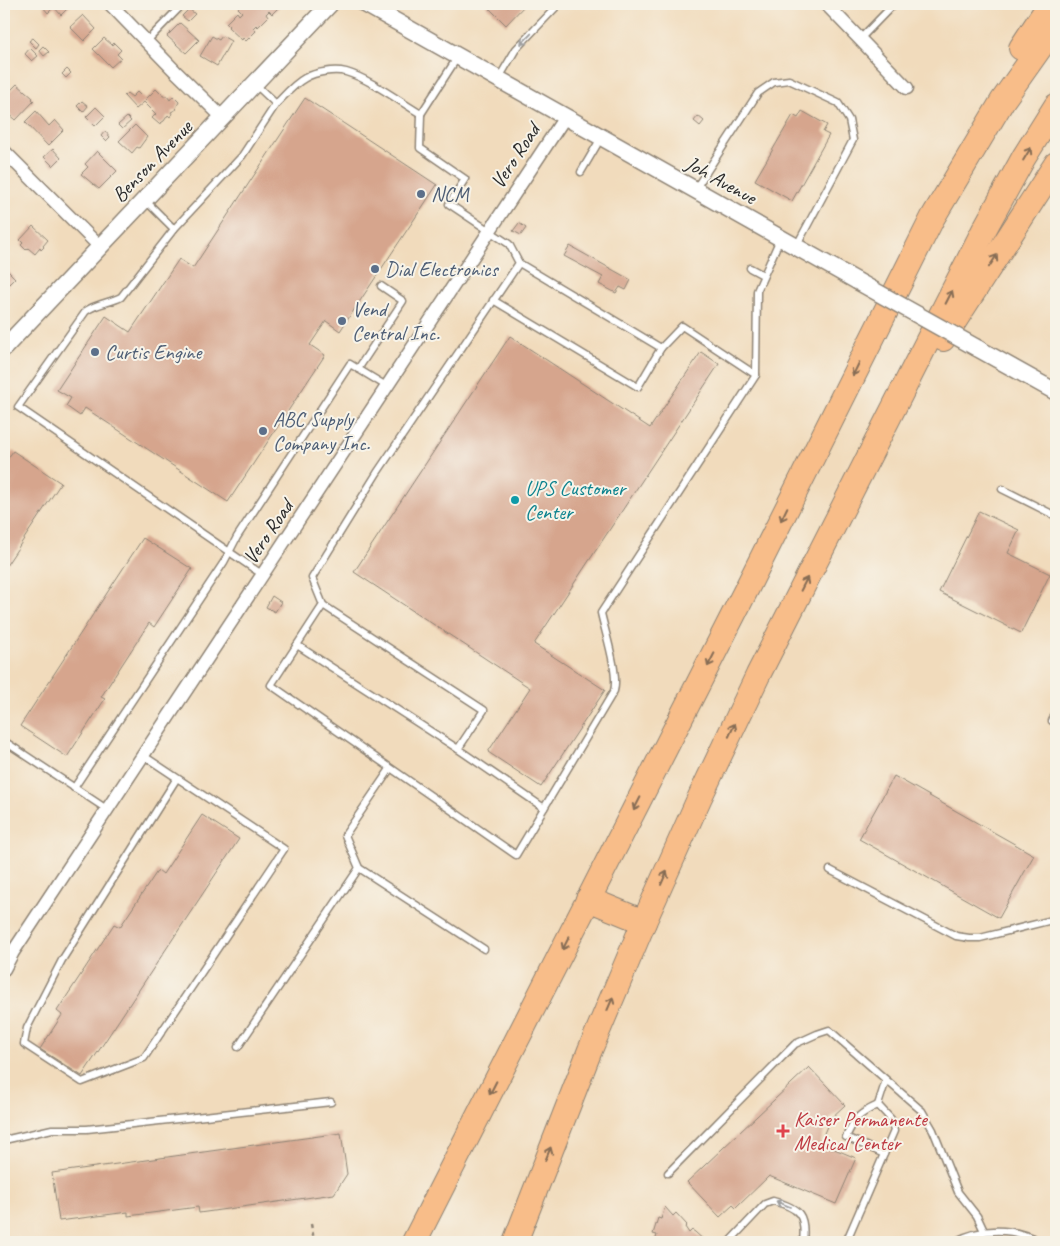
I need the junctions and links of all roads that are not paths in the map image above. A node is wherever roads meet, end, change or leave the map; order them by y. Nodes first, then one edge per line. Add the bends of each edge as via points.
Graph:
1 (110, 4) edge
2 (183, 4) edge
3 (330, 4) edge
4 (365, 4) edge
5 (559, 4) edge
6 (826, 4) edge
7 (894, 4) edge
8 (1050, 4) edge
9 (1056, 25) edge
10 (860, 39) junction
11 (147, 41) junction
12 (458, 57) junction
13 (498, 79) junction
14 (255, 84) junction
15 (907, 88) dead end
16 (276, 104) junction
17 (1056, 106) edge
18 (421, 114) junction
19 (565, 116) junction
20 (223, 118) junction
21 (602, 137) junction
22 (4, 151) edge
23 (1056, 164) edge
24 (582, 172) dead end
25 (695, 190) junction
26 (145, 199) junction
27 (174, 229) junction
28 (490, 231) junction
29 (781, 238) junction
30 (99, 246) junction
31 (796, 247) junction
32 (519, 263) junction
33 (750, 268) dead end
34 (763, 275) junction
35 (381, 286) dead end
36 (493, 300) junction
37 (872, 337) junction
38 (4, 348) edge
39 (661, 348) junction
40 (358, 369) junction
41 (756, 375) junction
42 (388, 387) junction
43 (1056, 392) edge
44 (872, 450) junction
45 (1002, 490) dead end
46 (1056, 516) edge
47 (229, 552) junction
48 (263, 575) junction
49 (323, 605) junction
50 (297, 645) junction
51 (1056, 712) edge
52 (1052, 721) dead end
53 (4, 741) edge
54 (458, 749) junction
55 (144, 756) junction
56 (390, 768) junction
57 (177, 778) junction
58 (74, 788) junction
59 (544, 808) junction
60 (108, 810) junction
61 (359, 868) junction
62 (830, 870) dead end
63 (588, 899) junction
64 (1056, 919) edge
65 (644, 922) junction
66 (484, 949) dead end
67 (4, 969) edge
68 (238, 1047) dead end
69 (886, 1080) junction
70 (331, 1102) dead end
71 (878, 1105) junction
72 (4, 1140) edge
73 (884, 1154) junction
74 (668, 1173) dead end
75 (984, 1231) junction
76 (414, 1242) edge
77 (515, 1242) edge
78 (732, 1242) edge
79 (803, 1242) edge
80 (846, 1242) edge
81 (954, 1242) edge
82 (1041, 1242) edge

1 - 11 street
2 - 11 lane
3 - 14 street, Benson Avenue
4 - 12 street, Joh Avenue
5 -> 13 lane via 516,49
6 - 10 street
7 - 10 lane
8 - 37 highway via 975,125
9 - 37 highway via 1003,100 959,172
10 - 15 street
11 - 20 street
12 - 13 street, Joh Avenue
12 - 18 lane
13 - 19 street, Joh Avenue
14 - 16 lane
14 - 20 street, Benson Avenue
16 - 18 lane via 305,78 334,71 346,72 365,81
16 - 27 lane via 242,156
44 -> 17 highway via 985,228
18 - 28 lane via 420,148 465,180 450,204
19 - 21 street, Joh Avenue
19 - 28 street, Vero Road
20 - 26 street, Benson Avenue
21 - 24 lane
21 - 25 street, Joh Avenue
22 - 30 street
44 -> 23 highway
25 - 29 street, Joh Avenue
25 - 31 lane via 758,93 774,82 789,80 838,103 849,120 853,140
26 - 27 lane
26 - 30 street, Benson Avenue
27 - 47 lane via 121,296 86,311 18,407
28 - 32 lane via 508,244
28 - 42 street, Vero Road
29 - 31 street, Joh Avenue
29 - 34 lane
30 - 38 street, Benson Avenue
31 - 43 street, Joh Avenue, bridge
32 - 36 lane
32 - 39 lane
33 - 34 lane
34 - 41 lane via 758,291
35 - 40 lane via 403,301
36 - 39 lane via 638,387
36 - 49 lane via 377,472 312,578
37 -> 63 highway
39 - 41 lane via 682,326
40 - 42 lane
40 - 47 lane via 350,364
41 - 59 lane via 601,613 614,673 614,691
42 - 48 street, Vero Road
65 -> 44 highway via 758,675
45 - 46 lane
47 - 48 lane
47 - 58 lane
48 - 55 street, Vero Road
49 - 50 lane
49 - 54 lane via 484,710
50 - 54 lane
50 - 56 lane via 271,685
51 - 52 lane
53 - 58 lane
54 - 59 lane
55 - 57 lane
55 - 60 street, Vero Road
56 - 59 lane via 516,855
56 - 61 lane via 345,836
57 - 57 lane via 62,960 27,1028 24,1044 82,1082 144,1058 284,849
58 - 60 lane
60 - 67 street, Vero Road
61 - 66 lane
61 - 68 lane
62 - 64 lane via 956,936 980,938
63 - 65 highway
63 -> 76 highway
77 -> 65 highway
69 - 71 lane
69 - 74 lane via 829,1030 817,1034 795,1044
69 - 75 lane via 916,1104 928,1120 953,1182
70 - 72 lane via 87,1129 52,1129
71 - 73 lane via 891,1119 894,1131
71 - 73 lane via 860,1113 846,1137
73 - 80 lane
75 - 81 lane
75 - 82 lane via 1020,1233
79 -> 78 lane via 802,1218 793,1209 773,1200 765,1204

